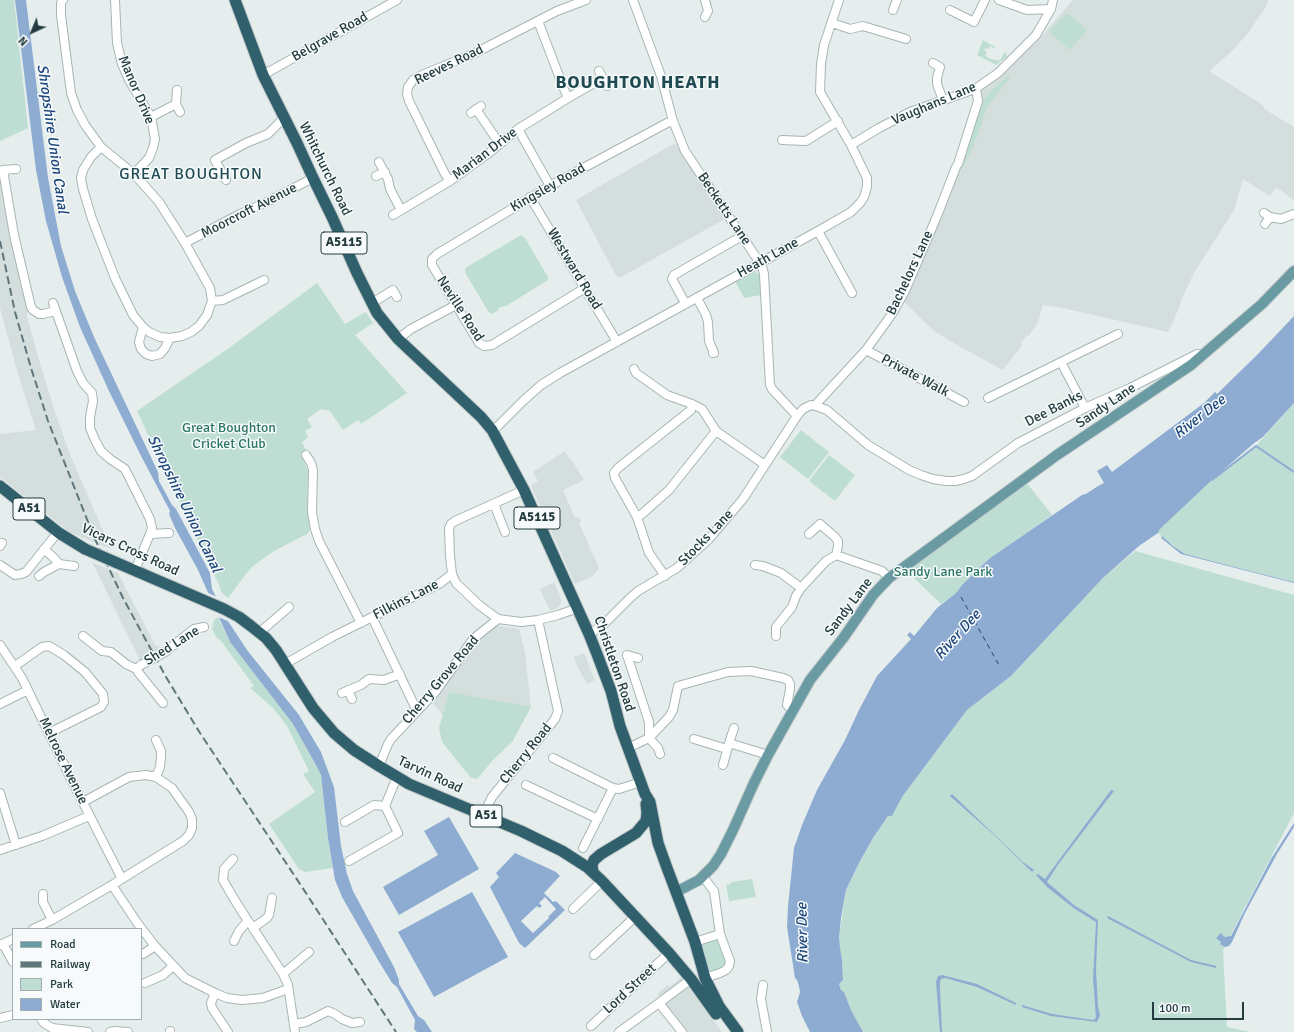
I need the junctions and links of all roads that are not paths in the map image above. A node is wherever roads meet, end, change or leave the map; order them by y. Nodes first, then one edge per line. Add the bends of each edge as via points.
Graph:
1 (63, 0) edge
2 (115, 0) edge
3 (397, 0) edge
4 (586, 0) edge
5 (633, 0) edge
6 (706, 0) edge
7 (839, 0) edge
8 (897, 0) edge
9 (985, 0) edge
10 (999, 0) edge
11 (1053, 0) edge
12 (236, 1) edge
13 (1051, 9) junction
14 (893, 10) dead end
15 (950, 10) dead end
16 (709, 12) dead end
17 (538, 20) junction
18 (832, 22) junction
19 (906, 39) dead end
20 (939, 64) dead end
21 (599, 71) dead end
22 (264, 75) junction
23 (975, 89) junction
24 (177, 90) dead end
25 (568, 98) junction
26 (943, 100) junction
27 (176, 104) junction
28 (476, 109) dead end
29 (180, 112) dead end
30 (151, 117) junction
31 (284, 118) junction
32 (838, 121) junction
33 (673, 122) junction
34 (518, 129) junction
35 (782, 140) dead end
36 (499, 143) junction
37 (851, 145) junction
38 (101, 146) junction
39 (379, 162) dead end
40 (16, 169) dead end
41 (385, 172) junction
42 (134, 174) junction
43 (376, 176) dead end
44 (313, 178) junction
45 (226, 180) dead end
46 (450, 181) junction
47 (550, 186) junction
48 (530, 197) junction
49 (401, 210) junction
50 (1294, 214) edge
51 (393, 215) dead end
52 (1265, 224) dead end
53 (818, 231) junction
54 (742, 236) junction
55 (185, 243) junction
56 (760, 262) junction
57 (432, 265) joint
58 (1294, 271) edge
59 (264, 280) dead end
60 (586, 288) junction
61 (852, 293) dead end
62 (397, 296) dead end
63 (697, 298) junction
64 (212, 301) junction
65 (372, 303) junction
66 (685, 303) junction
67 (456, 305) junction
68 (143, 327) junction
69 (1118, 334) dead end
70 (170, 338) junction
71 (398, 340) junction
72 (617, 342) junction
73 (866, 350) junction
74 (714, 353) dead end
75 (1203, 355) junction
76 (1061, 362) junction
77 (637, 370) dead end
78 (452, 391) joint
79 (988, 398) dead end
80 (964, 402) dead end
81 (692, 404) junction
82 (816, 406) junction
83 (1085, 408) junction
84 (797, 416) junction
85 (492, 430) junction
86 (716, 431) junction
87 (306, 455) dead end
88 (765, 465) junction
89 (0, 486) edge
90 (524, 490) junction
91 (494, 504) junction
92 (637, 517) junction
93 (58, 532) junction
94 (505, 532) dead end
95 (169, 533) dead end
96 (150, 534) junction
97 (809, 534) dead end
98 (44, 549) junction
99 (836, 555) junction
100 (59, 564) junction
101 (761, 564) dead end
102 (0, 565) edge
103 (74, 566) dead end
104 (135, 570) junction
105 (452, 574) junction
106 (39, 576) dead end
107 (665, 576) junction
108 (889, 578) junction
109 (801, 588) junction
110 (213, 604) joint
111 (285, 607) dead end
112 (578, 608) junction
113 (372, 617) junction
114 (498, 619) junction
115 (538, 620) junction
116 (361, 623) junction
117 (204, 626) dead end
118 (260, 632) junction
119 (589, 634) junction
120 (83, 636) dead end
121 (776, 636) dead end
122 (0, 644) edge
123 (638, 658) dead end
124 (285, 664) junction
125 (15, 666) junction
126 (139, 666) junction
127 (400, 674) junction
128 (28, 690) junction
129 (352, 699) dead end
130 (163, 703) dead end
131 (0, 704) edge
132 (417, 710) junction
133 (793, 711) junction
134 (734, 728) dead end
135 (49, 733) junction
136 (649, 738) junction
137 (694, 739) dead end
138 (155, 745) dead end
139 (728, 746) junction
140 (628, 748) junction
141 (660, 754) dead end
142 (768, 755) junction
143 (554, 758) dead end
144 (723, 765) dead end
145 (378, 766) junction
146 (156, 777) junction
147 (398, 778) junction
148 (641, 782) junction
149 (526, 785) dead end
150 (613, 788) junction
151 (0, 793) edge
152 (645, 794) junction
153 (83, 802) junction
154 (385, 806) junction
155 (483, 815) junction
156 (89, 816) junction
157 (598, 819) junction
158 (345, 822) dead end
159 (636, 833) junction
160 (658, 843) junction
161 (16, 845) junction
162 (583, 848) dead end
163 (0, 850) edge
164 (601, 854) junction
165 (573, 857) junction
166 (234, 859) dead end
167 (349, 861) dead end
168 (593, 872) junction
169 (703, 877) junction
170 (122, 879) junction
171 (602, 881) junction
172 (112, 885) junction
173 (676, 892) junction
174 (41, 898) dead end
175 (272, 898) dead end
176 (573, 909) dead end
177 (635, 917) junction
178 (52, 920) junction
179 (251, 925) junction
180 (35, 928) edge
181 (141, 928) edge
182 (142, 929) edge
183 (720, 934) junction
184 (12, 939) edge
185 (234, 941) dead end
186 (695, 942) junction
187 (1, 944) edge
188 (155, 946) junction
189 (309, 952) dead end
190 (669, 953) junction
191 (142, 954) edge
192 (594, 955) dead end
193 (12, 960) edge
194 (173, 966) junction
195 (283, 974) junction
196 (704, 974) junction
197 (691, 979) junction
198 (145, 983) dead end
199 (763, 985) dead end
200 (288, 989) junction
201 (215, 993) junction
202 (659, 1003) junction
203 (12, 1015) edge
204 (0, 1018) edge
205 (42, 1020) edge
206 (360, 1022) dead end
207 (591, 1026) dead end
208 (294, 1028) edge
209 (88, 1032) edge
210 (110, 1032) edge
211 (128, 1032) edge
212 (228, 1032) edge
213 (619, 1032) edge
214 (682, 1032) edge
215 (730, 1032) edge
216 (738, 1032) edge
217 (767, 1032) edge

1 - 38 street via 61,15 71,93 85,125
2 - 30 street, Manor Drive via 117,43 122,64
3 - 22 street, Belgrave Road
4 - 17 street, Reeves Road
5 - 33 street, Becketts Lane via 661,76
6 - 16 street
7 - 18 street, Heath Lane
8 - 14 street
9 - 15 street via 974,22
10 - 13 street via 1027,10
11 - 13 street, Vaughans Lane
12 - 22 highway, Whitchurch Road / A5115
13 - 23 street, Vaughans Lane via 1036,35 998,73
17 - 25 street
17 - 46 street, Reeves Road via 475,53 422,75 413,80 408,87 409,101
18 - 19 street via 850,29 863,26
18 - 32 street, Heath Lane via 824,45 820,92
20 - 26 street via 937,83
21 - 25 street, Marian Drive via 605,82
22 - 31 highway, Whitchurch Road / A5115
23 - 26 street, Vaughans Lane
23 - 73 street, Bachelors Lane via 978,101 957,166 905,291
24 - 27 street
25 - 34 street, Marian Drive
26 - 37 street, Vaughans Lane via 910,112
27 - 29 street
27 - 30 street
28 - 36 street
30 - 42 street, Manor Drive via 155,138 153,148 149,158
31 - 44 highway, Whitchurch Road / A5115
31 - 45 street via 268,134 215,160
32 - 35 street via 806,141
32 - 37 street, Heath Lane
33 - 47 street, Kingsley Road
33 - 54 street, Becketts Lane via 691,162
34 - 36 street, Marian Drive
34 - 47 street
36 - 46 street, Marian Drive
37 - 53 street, Heath Lane via 867,178 864,197 851,212
38 - 42 street
38 - 68 street via 83,170 83,189 114,278 133,316
39 - 41 street
40 - 96 street via 3,170 14,235 31,307 39,314 54,307 77,371 92,393 90,428 95,440 101,451 126,469 150,518
41 - 43 street
41 - 49 street
42 - 55 street via 159,202
44 - 55 street, Moorcroft Avenue
44 - 65 highway, Whitchurch Road / A5115
46 - 49 street, Marian Drive
47 - 48 street, Kingsley Road
48 - 57 street, Kingsley Road via 437,254 432,259
48 - 60 street, Westward Road
49 - 51 street, Marian Drive
50 - 52 street via 1281,219 1267,215
53 - 56 street, Heath Lane
53 - 61 street
54 - 56 street, Becketts Lane
54 - 66 street via 674,275 672,279
55 - 64 street via 210,288
56 - 63 street, Heath Lane
56 - 84 street, Becketts Lane via 764,274 770,385
57 - 67 street, Neville Road
58 - 75 main road, Dee Banks via 1262,304
59 - 64 street via 223,300
60 - 67 street, Neville Road via 492,344 484,346 479,343
60 - 72 street, Westward Road
62 - 65 street via 393,290
63 - 66 street, Heath Lane
63 - 74 street via 706,315 709,341
64 - 70 street via 207,315 199,326 182,336
65 - 71 highway, Whitchurch Road / A5115
66 - 72 street, Heath Lane
67 - 71 street via 411,329
68 - 70 street via 160,337
68 - 70 street via 139,342 146,354 160,354
69 - 76 street
71 - 78 highway, Whitchurch Road / A5115
72 - 85 street, Heath Lane via 541,385
73 - 80 street, Private Walk
73 - 82 street, Bachelors Lane
75 - 83 street, Dee Banks via 1197,354
75 - 108 main road, Sandy Lane via 1171,380 1036,470
76 - 79 street
76 - 83 street
77 - 81 street via 667,395
78 - 85 highway, Christleton Road / A5115
81 - 86 street via 702,409
81 - 92 street via 691,410 614,473
82 - 83 street, Dee Banks via 827,410 868,445 900,465 920,475 946,481 972,476 1018,443
82 - 84 street, Bachelors Lane via 811,405 803,409
84 - 88 street, Stocks Lane
85 - 90 highway, Christleton Road / A5115
86 - 88 street
86 - 92 street via 669,490
87 - 116 street via 312,470 315,529
88 - 107 street, Stocks Lane via 725,521 690,557
89 - 93 highway, Vicars Cross Road / A51
90 - 91 street, Filkins Lane
90 - 112 highway, Christleton Road / A5115
91 - 94 street
91 - 105 street, Filkins Lane via 451,524 449,528
92 - 107 street via 649,553
93 - 98 street
93 - 104 highway, Vicars Cross Road / A51, bridge via 85,549
95 - 96 street
96 - 104 street
97 - 99 street via 822,521 838,541
98 - 100 street
98 - 102 street via 26,572 21,574 15,575
99 - 108 street via 882,571
99 - 109 street via 826,561
100 - 103 street
100 - 106 street
101 - 109 street via 781,573
104 - 110 highway, Vicars Cross Road / A51
105 - 113 street, Filkins Lane via 439,584
105 - 114 street via 456,583
107 - 119 street, Stocks Lane via 634,595 602,626
108 - 133 main road, Sandy Lane via 873,595 810,680
109 - 121 street via 792,607 776,627
110 - 118 highway, Tarvin Road / A51 via 244,620
111 - 118 street
112 - 115 street
112 - 119 highway, Christleton Road / A5115
113 - 116 street, Filkins Lane
113 - 127 street
114 - 115 street via 521,622
114 - 132 street, Cherry Grove Road via 473,639 441,684
115 - 155 street, Cherry Road via 558,711 555,719 492,797
116 - 124 street, Filkins Lane
117 - 126 street, Shed Lane, bridge via 194,629 165,652
118 - 124 highway, Tarvin Road / A51
119 - 140 highway, Christleton Road / A5115 via 611,691
120 - 126 street via 102,652 111,652 134,668
122 - 125 street, Melrose Avenue
123 - 136 street via 627,655 649,722
124 - 145 highway, Tarvin Road / A51 via 313,708 334,733
125 - 128 street, Melrose Avenue
125 - 135 street via 42,647 49,646 85,672 103,694 104,702 101,707
126 - 130 street, Shed Lane via 138,672
127 - 129 street via 384,680 369,679 362,685 345,691
127 - 132 street
128 - 131 street
128 - 135 street, Melrose Avenue
132 - 145 street, Cherry Grove Road via 391,739
133 - 136 street via 787,705 790,689 788,680 751,671 728,672 678,686 673,710
133 - 142 main road, Sandy Lane
134 - 139 street
135 - 153 street, Melrose Avenue
136 - 140 street
136 - 141 street
137 - 139 street
138 - 146 street via 161,751 161,762
139 - 142 street
139 - 144 street
140 - 148 highway, Christleton Road / A5115
142 - 169 main road, Sandy Lane via 721,854
143 - 150 street
145 - 147 highway, Tarvin Road / A51
146 - 153 street via 129,777
146 - 170 street via 172,788 189,812 192,828 183,841
147 - 154 street
147 - 155 highway, Tarvin Road / A51
148 - 150 street via 619,789
148 - 152 highway, Christleton Road / A5115
149 - 157 street
150 - 157 street
151 - 161 street
152 - 159 highway, A5115 via 646,821
152 - 160 highway, Christleton Road / A5115 via 652,808
153 - 156 street, Melrose Avenue
154 - 158 street via 374,806
154 - 167 street via 398,834
155 - 165 highway, Tarvin Road / A51
156 - 161 street
156 - 170 street, Melrose Avenue
157 - 162 street
159 - 160 highway via 651,833
159 - 164 highway
160 - 173 highway, Christleton Road
161 - 163 street
164 - 165 highway via 586,859
164 - 168 highway via 594,860
165 - 168 highway, Tarvin Road / A51
166 - 179 street via 224,869 223,880
168 - 171 highway, Tarvin Road / A51
169 - 173 main road, Sandy Lane
169 - 183 street via 714,891
170 - 172 street
171 - 176 street
171 - 177 highway, Tarvin Road / A51
172 - 178 street
172 - 181 street
173 - 186 highway, Christleton Road
174 - 178 street
175 - 179 street via 267,918
177 - 190 highway, Tarvin Road / A51
177 - 192 street
178 - 180 street
179 - 185 street via 238,931
179 - 195 street
182 - 188 street
183 - 186 street
183 - 196 street via 730,961 729,966 720,973
184 - 187 street
186 - 196 highway, Christleton Road
187 - 193 street
188 - 191 street
188 - 194 street
189 - 195 street
190 - 197 highway, Tarvin Road / A51
190 - 207 street, Lord Street
194 - 198 street via 163,975
194 - 201 street via 185,978
195 - 200 street
196 - 197 highway
196 - 216 highway, Christleton Road via 719,1006
197 - 202 street
197 - 215 highway, A51
199 - 217 street via 761,999
200 - 201 street via 263,998 248,1000
200 - 208 street
201 - 212 street via 212,1008
202 - 213 street
202 - 214 street
203 - 204 street
205 - 209 street via 52,1028
206 - 208 street via 352,1023 328,1012
210 - 211 street

